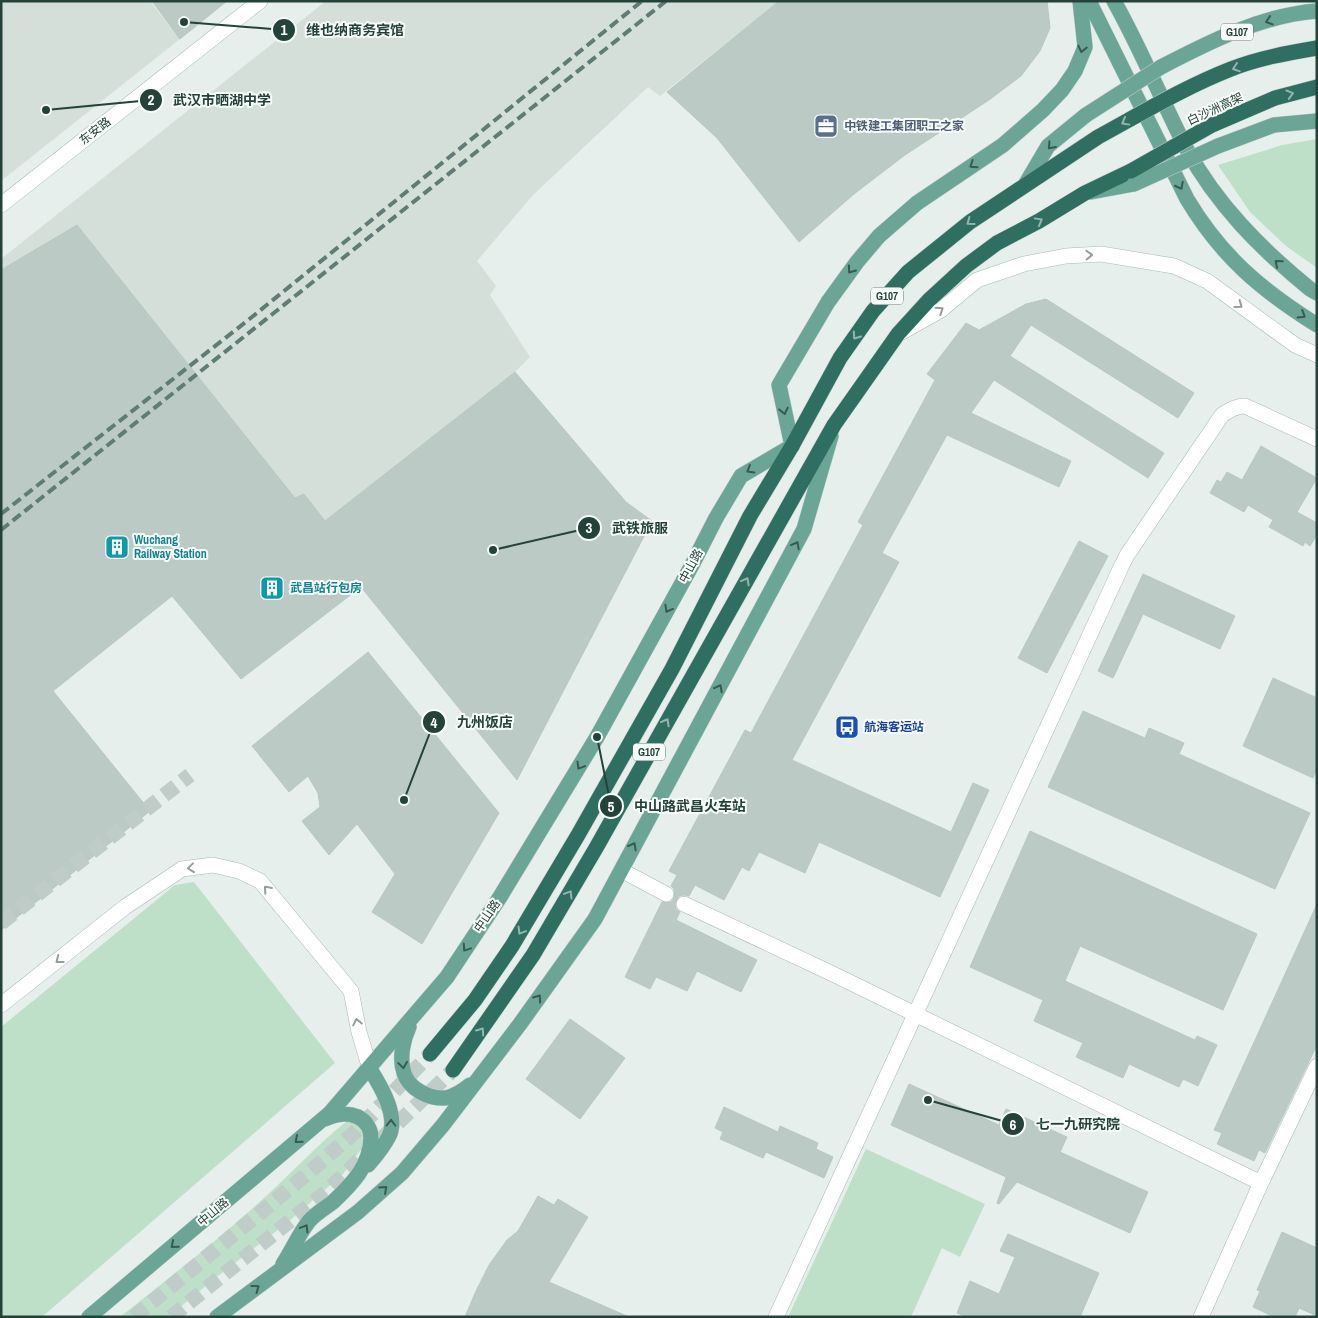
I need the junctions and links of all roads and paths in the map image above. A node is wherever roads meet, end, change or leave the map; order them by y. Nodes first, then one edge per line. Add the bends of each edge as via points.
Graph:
1 (260, 1) edge
2 (1080, 1) edge
3 (1089, 1) edge
4 (1114, 1) edge
5 (1317, 11) edge
6 (1317, 48) edge
7 (1317, 87) edge
8 (1317, 121) edge
9 (1133, 178) junction
10 (1025, 185) junction
11 (1, 205) edge
12 (1317, 292) edge
13 (1317, 325) edge
14 (898, 334) junction
15 (1317, 355) edge
16 (834, 425) junction
17 (1317, 439) edge
18 (792, 446) junction
19 (621, 870) junction
20 (666, 894) dead end
21 (684, 904) dead end
22 (1, 1006) edge
23 (915, 1014) junction
24 (412, 1018) junction
25 (430, 1054) tunnel mouth
26 (1317, 1066) edge
27 (370, 1069) junction
28 (453, 1070) tunnel mouth
29 (479, 1077) junction
30 (320, 1121) junction
31 (356, 1178) junction
32 (1261, 1182) junction
33 (280, 1270) junction
34 (89, 1317) edge
35 (216, 1317) edge
36 (776, 1317) edge
37 (1201, 1317) edge

1 - 11 street, 东安路
2 -> 18 main road via 1085,47 1062,90 1003,145 917,203 879,236 828,302 779,385
3 -> 13 main road via 1202,224 1226,254 1255,281
12 -> 4 main road via 1273,259 1217,196 1187,149
5 -> 10 main road, G107, bridge via 1287,15 1247,28 1161,67 1086,115 1048,146
6 -> 10 highway, bridge via 1249,63 1183,91 1098,137
9 -> 7 highway, 白沙洲高架, bridge via 1212,124 1275,98
8 - 9 main road, bridge via 1274,125
14 -> 9 highway, 白沙洲高架 / G107 via 929,300 997,243 1085,193
10 -> 18 highway, G107 via 942,243 908,272 873,311 840,358
14 -> 15 street via 941,310 977,280 1024,264 1066,256 1101,254 1174,266 1207,281 1295,345
14 - 16 highway, G107
19 -> 16 main road via 804,529
28 -> 16 highway, G107 via 533,955
17 - 23 street via 1245,406 1235,407 1222,415 1122,565
18 -> 24 main road, 中山路 via 741,476 597,737 530,849 447,978
18 -> 25 highway, G107 via 750,516 672,669 578,835 496,969
19 - 20 street
29 -> 19 main road via 595,919
21 - 23 street
27 -> 22 street via 351,991 260,881 239,871 213,865 182,869 125,907
23 - 32 street
23 - 36 street
24 - 27 main road, 中山路
24 -> 29 main road via 402,1056 404,1074 414,1088 426,1095 446,1098 464,1090
26 - 32 street
27 - 30 main road, 中山路
31 -> 27 main road via 382,1147 392,1125 381,1087
33 -> 29 main road via 358,1212 402,1173
30 - 31 main road via 350,1114 364,1120 371,1132 370,1148 366,1163
30 -> 34 main road, 中山路
33 -> 31 main road via 310,1220
32 - 37 street
35 -> 33 main road

